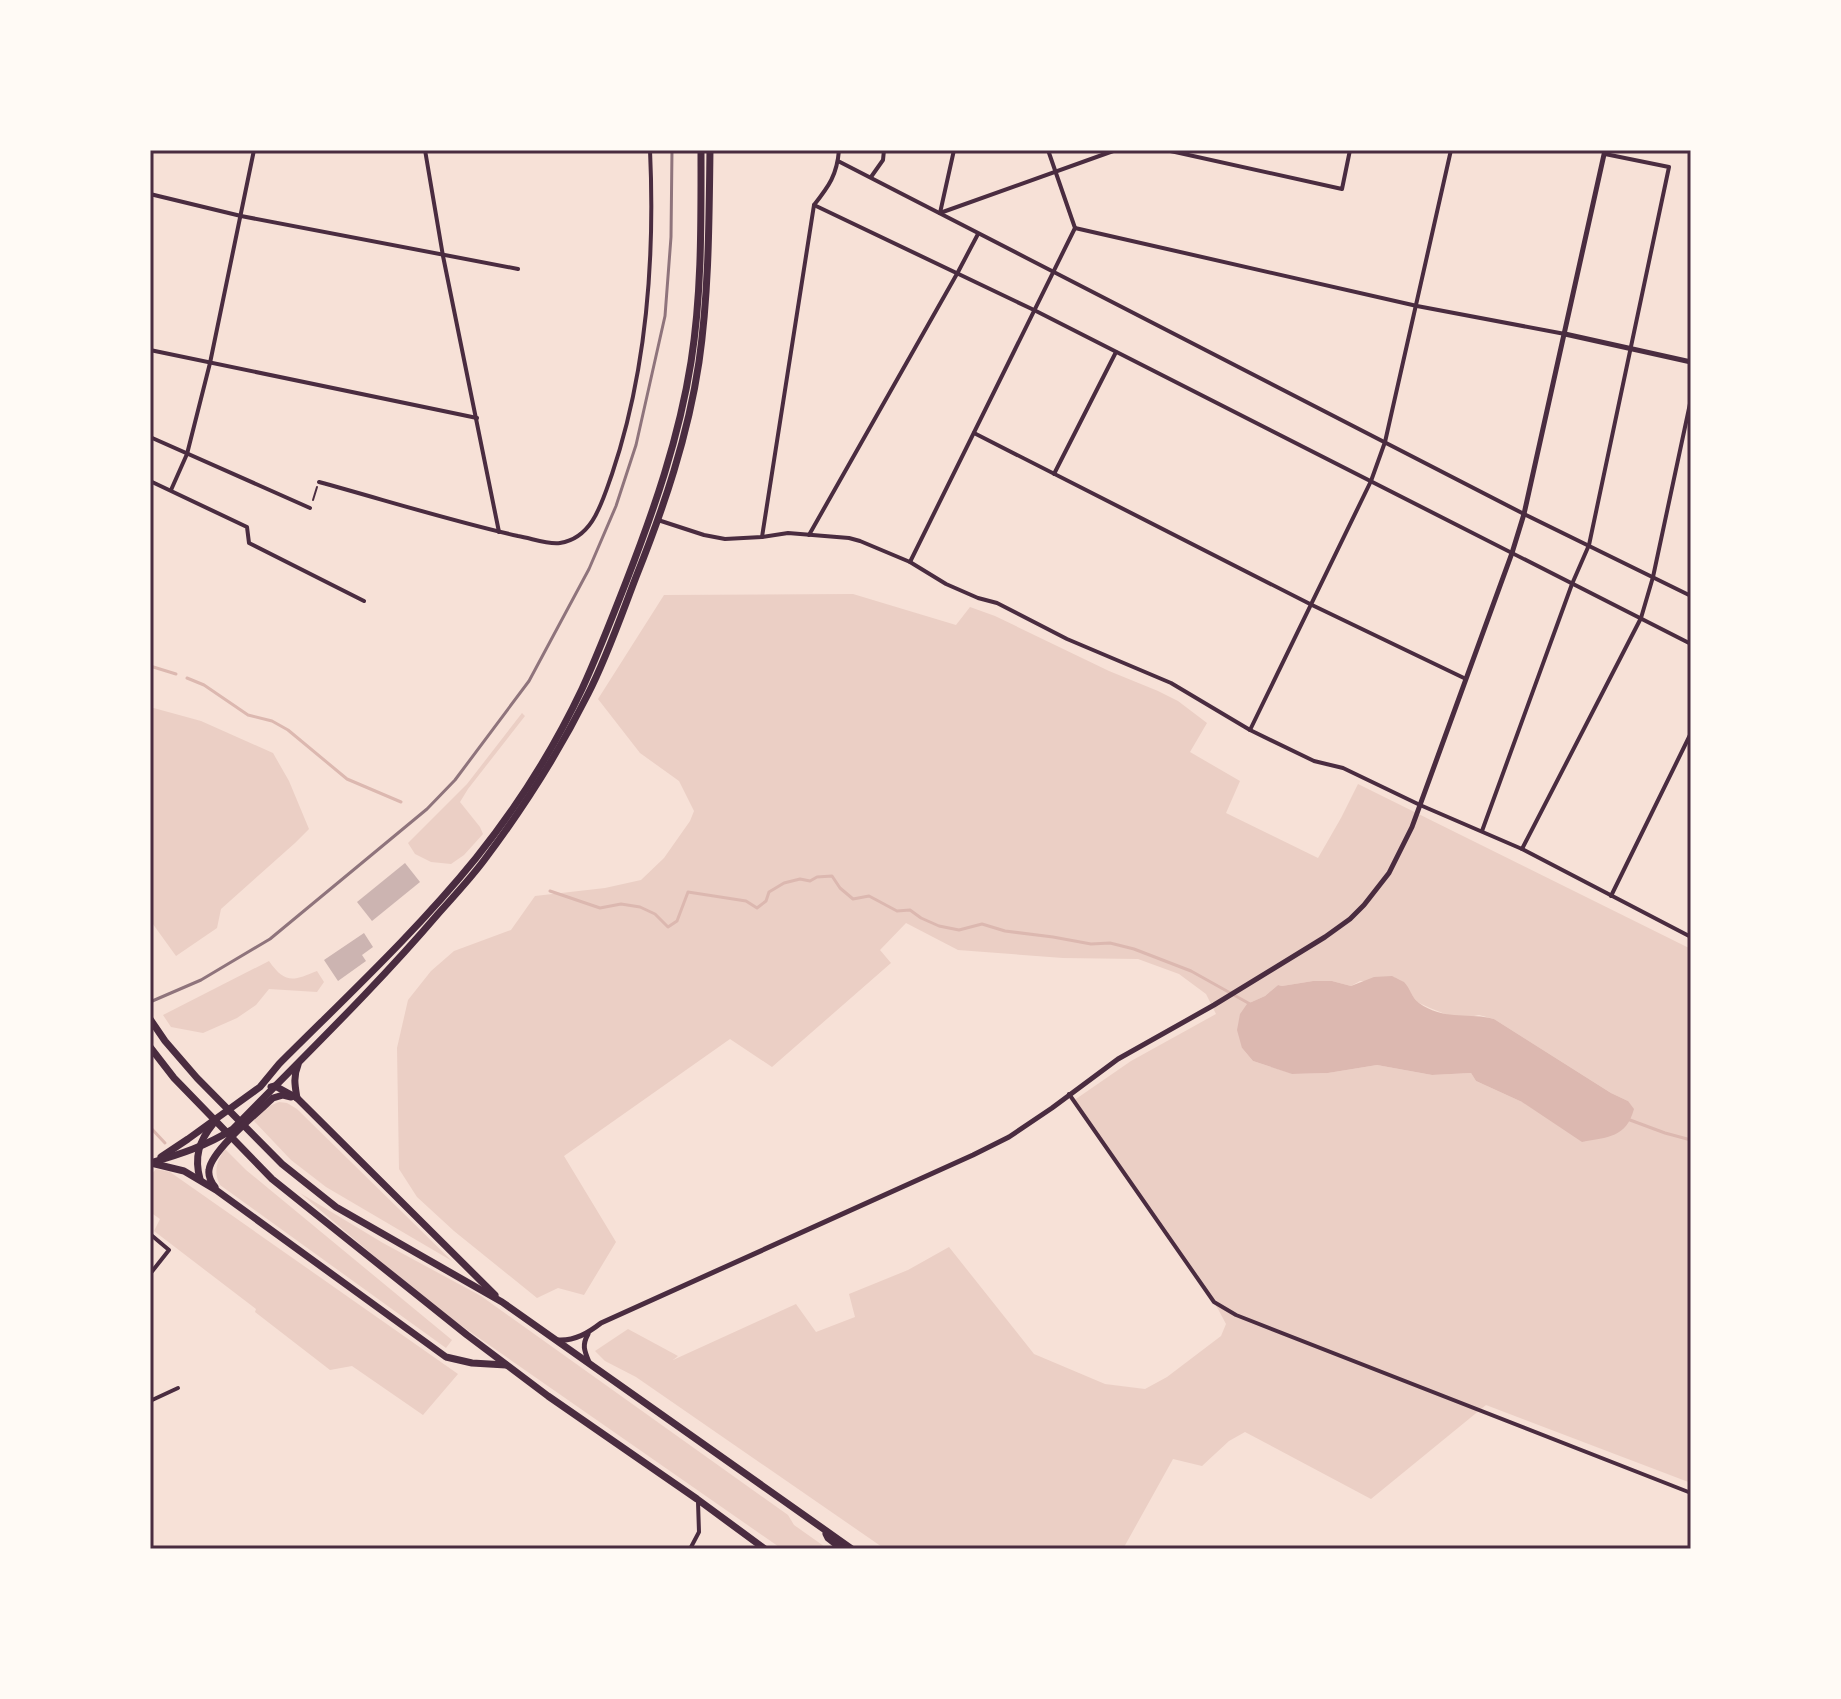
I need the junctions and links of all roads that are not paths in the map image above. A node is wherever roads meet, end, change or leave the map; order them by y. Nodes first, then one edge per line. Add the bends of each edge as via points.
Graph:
1 (254, 150) edge
2 (425, 150) edge
3 (650, 150) edge
4 (701, 150) edge
5 (710, 150) edge
6 (839, 150) edge
7 (884, 150) edge
8 (954, 150) edge
9 (1048, 150) edge
10 (1116, 150) edge
11 (1166, 150) edge
12 (1350, 150) edge
13 (1451, 150) edge
14 (1604, 152) edge
15 (838, 161) junction
16 (1055, 173) junction
17 (871, 177) junction
18 (150, 194) edge
19 (814, 205) junction
20 (940, 213) junction
21 (241, 216) junction
22 (1075, 228) junction
23 (978, 234) junction
24 (443, 256) junction
25 (518, 269) dead end
26 (958, 272) junction
27 (1053, 273) junction
28 (1417, 306) junction
29 (1034, 310) junction
30 (1565, 334) junction
31 (1631, 349) junction
32 (150, 350) edge
33 (1116, 352) junction
34 (1691, 362) edge
35 (210, 363) junction
36 (1691, 399) edge
37 (477, 418) junction
38 (974, 433) junction
39 (150, 437) edge
40 (1385, 442) junction
41 (187, 454) junction
42 (1054, 474) junction
43 (150, 481) edge
44 (1371, 481) junction
45 (319, 482) road end
46 (171, 490) junction
47 (310, 508) road end
48 (1524, 514) junction
49 (658, 520) junction
50 (499, 532) junction
51 (809, 535) junction
52 (762, 537) junction
53 (1589, 545) junction
54 (1512, 553) junction
55 (910, 562) junction
56 (1653, 577) junction
57 (1572, 584) junction
58 (1691, 596) edge
59 (364, 601) dead end
60 (1312, 605) junction
61 (1641, 618) junction
62 (1691, 644) edge
63 (1466, 679) junction
64 (1250, 730) junction
65 (1691, 733) edge
66 (1421, 803) junction
67 (1482, 831) junction
68 (1522, 849) junction
69 (1611, 896) junction
70 (1691, 937) edge
71 (150, 1019) edge
72 (150, 1047) edge
73 (300, 1061) junction
74 (275, 1086) junction
75 (260, 1087) junction
76 (1069, 1094) junction
77 (297, 1098) junction
78 (220, 1116) junction
79 (198, 1148) junction
80 (150, 1163) edge
81 (200, 1179) junction
82 (216, 1190) junction
83 (150, 1234) edge
84 (150, 1274) edge
85 (502, 1302) junction
86 (588, 1333) junction
87 (556, 1340) junction
88 (590, 1365) junction
89 (508, 1366) junction
90 (178, 1388) dead end
91 (150, 1401) edge
92 (1691, 1493) edge
93 (697, 1499) junction
94 (824, 1529) junction
95 (690, 1549) edge
96 (765, 1549) edge
97 (842, 1549) edge
98 (852, 1549) edge

1 - 21 street
2 - 24 street
3 - 50 street via 645,332 634,397 604,496 592,522 572,540 556,544
4 - 75 main road via 701,263 682,412 651,518 582,689 536,773 476,857 410,935
5 - 49 main road via 709,263 699,361 690,413
6 - 15 street
7 - 17 street
8 - 20 street
9 - 16 street
10 - 16 street
11 - 12 street via 1342,189
13 - 28 street
14 - 30 street
14 - 31 street via 1669,167
15 - 17 street
15 - 19 street via 832,182
16 - 20 street
16 - 22 street
17 - 20 street
18 - 21 street
19 - 26 street
19 - 52 street
20 - 23 street
21 - 24 street
21 - 35 street
22 - 27 street
22 - 28 street
23 - 26 street
23 - 27 street
24 - 25 street
24 - 37 street
26 - 29 street
26 - 51 street
27 - 29 street
27 - 40 street
28 - 30 street
28 - 40 street
29 - 33 street
29 - 38 street
30 - 31 street
30 - 48 street
31 - 34 street
31 - 53 street
32 - 35 street
33 - 42 street
33 - 44 street
35 - 37 street
35 - 41 street
36 - 56 street
37 - 50 street
38 - 42 street
38 - 55 street
39 - 41 street
40 - 44 street
40 - 48 street
41 - 46 street
41 - 47 street
42 - 60 street
43 - 46 street
44 - 54 street
44 - 60 street
45 - 50 street
46 - 59 street via 247,527 249,543
48 - 53 street
48 - 54 street
49 - 52 street via 725,539
49 - 73 main road via 589,692 543,777 483,862
51 - 52 street
51 - 55 street via 849,538
53 - 56 street
53 - 57 street
54 - 57 street
54 - 63 street
55 - 64 street via 946,584 1171,683
56 - 58 street
56 - 61 street
57 - 61 street
57 - 67 street
60 - 63 street
60 - 64 street
61 - 62 street
61 - 68 street
63 - 66 street
64 - 66 street
65 - 69 street
66 - 67 street
66 - 76 street via 1389,873 1350,919
67 - 68 street
68 - 69 street
69 - 70 street
71 - 85 main road via 197,1078 278,1160 336,1207
72 - 89 main road via 266,1174
73 - 74 main road
73 - 77 main road via 295,1073
74 - 75 main road
74 - 77 main road
74 - 79 main road via 233,1129
75 - 78 main road
76 - 86 street via 1009,1137 973,1155
76 - 92 street via 1214,1302
77 - 82 main road via 273,1098 225,1143 208,1171
77 - 85 main road
78 - 79 main road
78 - 80 main road
79 - 80 main road
79 - 81 main road
80 - 81 main road
81 - 82 main road
82 - 89 main road via 446,1357
83 - 84 street via 169,1250
85 - 87 main road
86 - 87 street
86 - 88 street via 583,1348
87 - 88 main road
88 - 94 main road
89 - 93 main road
90 - 91 street
93 - 95 street via 699,1532
93 - 96 main road
94 - 97 main road
94 - 98 main road

